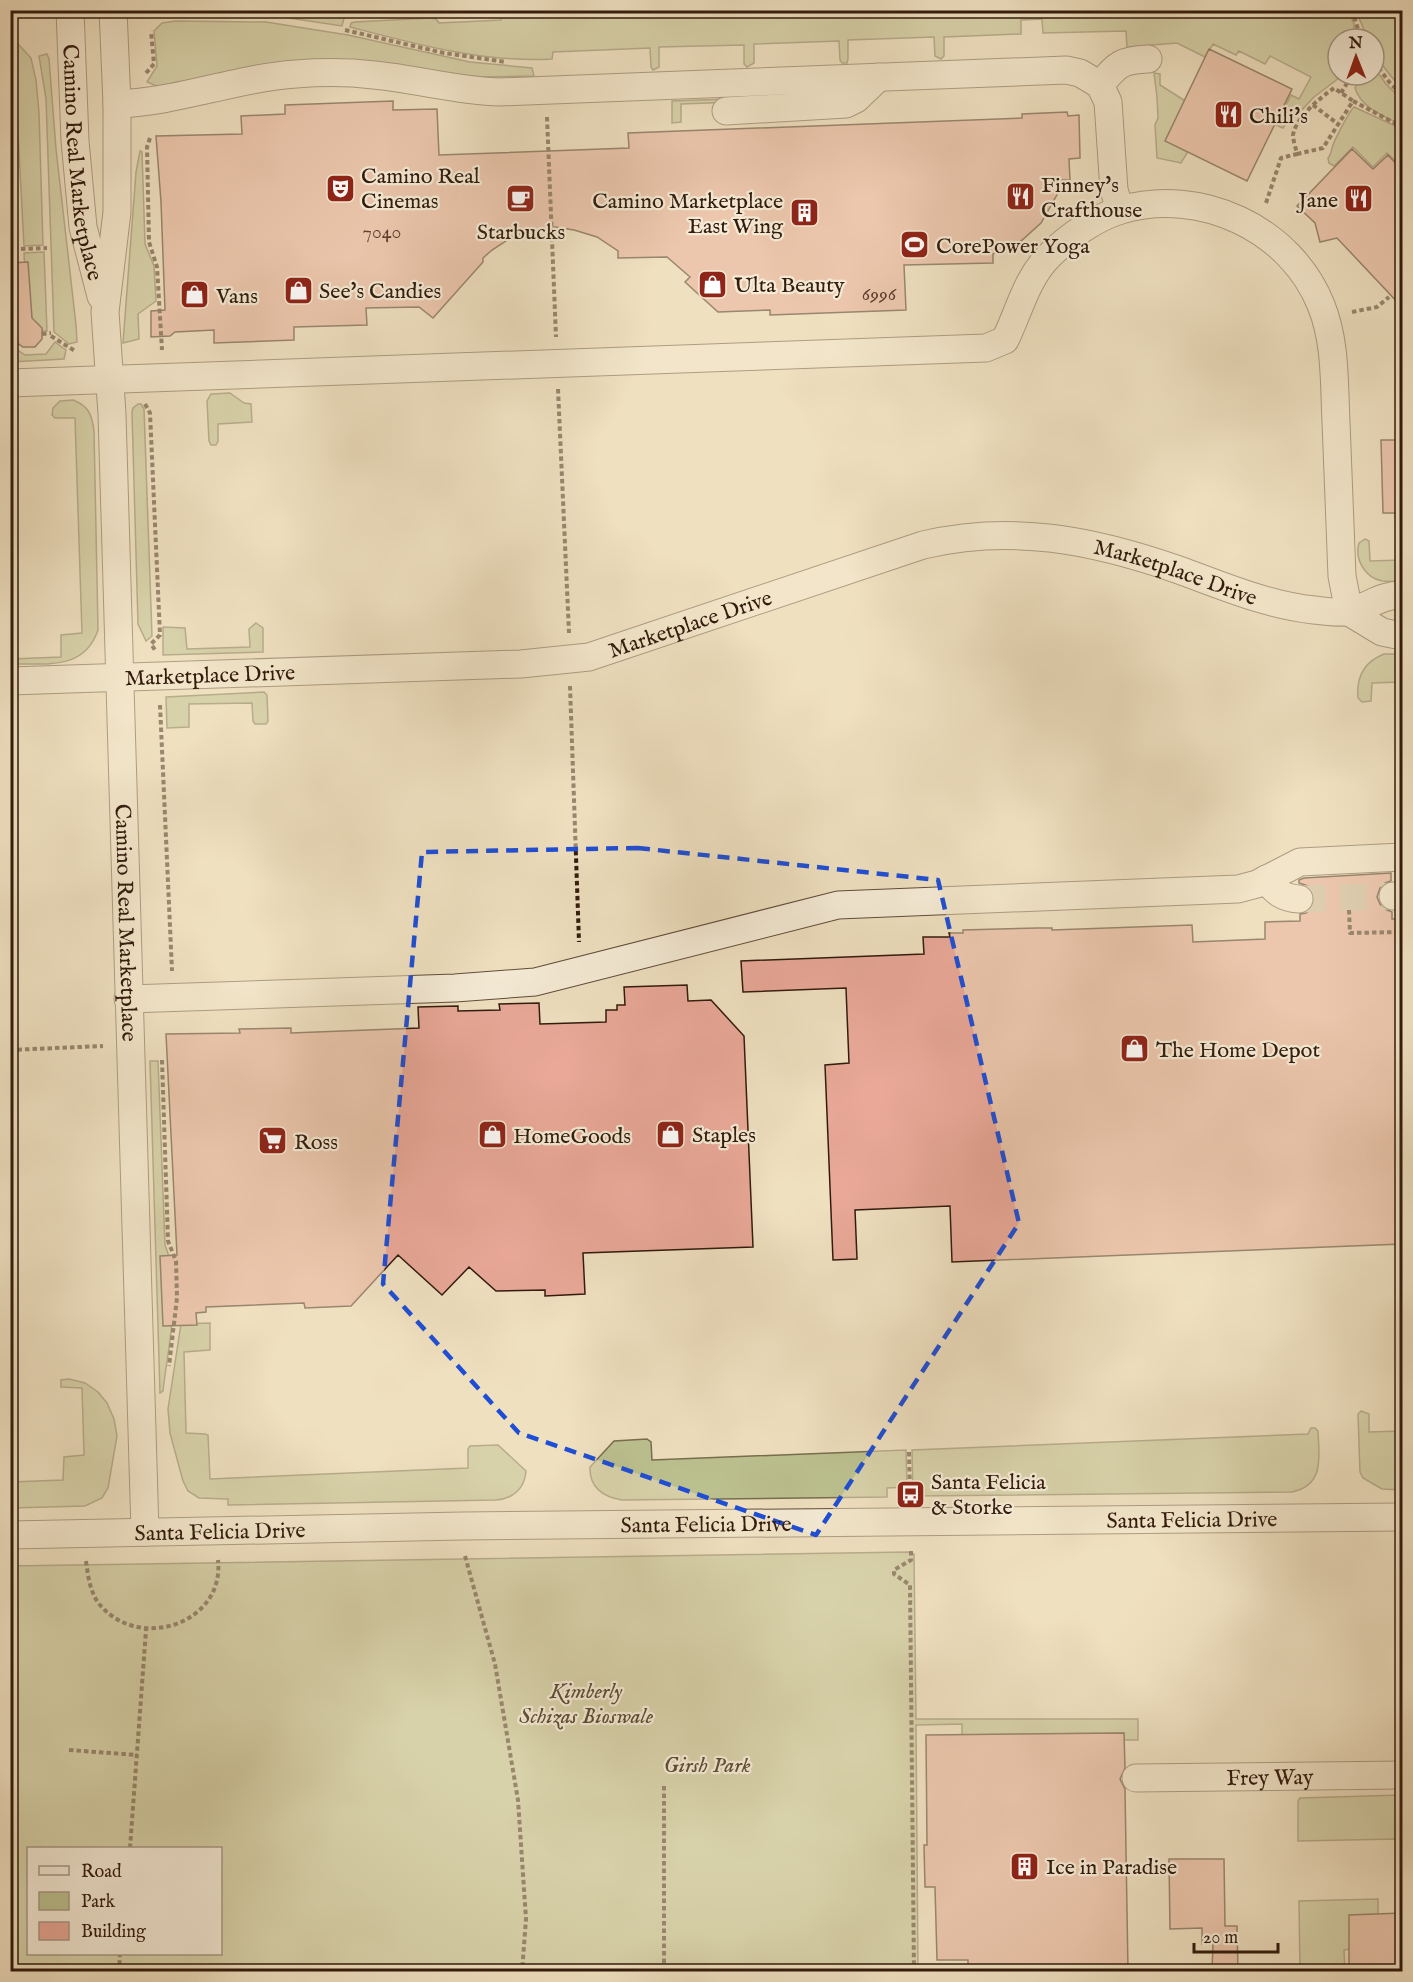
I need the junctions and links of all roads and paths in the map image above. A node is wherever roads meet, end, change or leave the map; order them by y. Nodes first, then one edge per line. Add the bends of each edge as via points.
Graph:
1 (70, 10) edge
2 (113, 10) edge
3 (1352, 10) edge
4 (1357, 27) edge
5 (345, 30) dead end
6 (151, 31) dead end
7 (1148, 59) dead end
8 (510, 63) dead end
9 (879, 77) junction
10 (142, 78) dead end
11 (1386, 78) edge
12 (1100, 85) junction
13 (1345, 87) edge
14 (1341, 93) junction
15 (1402, 95) edge
16 (1353, 101) junction
17 (117, 104) junction
18 (1313, 105) junction
19 (726, 111) dead end
20 (546, 113) dead end
21 (1338, 124) junction
22 (1402, 127) edge
23 (150, 138) dead end
24 (1297, 154) junction
25 (1266, 203) dead end
26 (1120, 210) junction
27 (47, 248) dead end
28 (21, 249) dead end
29 (1389, 297) dead end
30 (105, 312) junction
31 (1349, 313) dead end
32 (42, 334) dead end
33 (555, 335) dead end
34 (162, 350) dead end
35 (75, 351) dead end
36 (110, 381) junction
37 (10, 383) edge
38 (558, 385) dead end
39 (140, 401) dead end
40 (1402, 595) edge
41 (1349, 612) junction
42 (1402, 636) edge
43 (569, 637) dead end
44 (159, 656) dead end
45 (119, 678) junction
46 (570, 678) dead end
47 (10, 681) edge
48 (160, 705) dead end
49 (1402, 857) edge
50 (1266, 879) junction
51 (1299, 899) tunnel mouth
52 (1349, 910) dead end
53 (1402, 932) edge
54 (579, 943) dead end
55 (173, 982) dead end
56 (128, 999) junction
57 (110, 1046) dead end
58 (10, 1050) edge
59 (162, 1060) dead end
60 (168, 1375) dead end
61 (909, 1452) dead end
62 (910, 1494) dead end
63 (1402, 1517) edge
64 (145, 1533) junction
65 (10, 1535) edge
66 (911, 1551) dead end
67 (465, 1556) dead end
68 (218, 1560) dead end
69 (86, 1561) dead end
70 (146, 1630) junction
71 (69, 1750) dead end
72 (138, 1755) junction
73 (1402, 1775) edge
74 (1136, 1778) dead end
75 (664, 1786) dead end
76 (130, 1847) edge
77 (120, 1955) edge
78 (119, 1971) edge
79 (522, 1971) edge
80 (664, 1971) edge
81 (914, 1971) edge

1 - 30 street, Camino Real Marketplace via 83,227
2 - 17 street, Camino Real Marketplace
3 - 4 path
5 - 8 path via 444,53
6 - 10 path via 154,64
7 - 12 street via 1122,62
9 - 12 street via 1066,70
9 - 17 street via 500,92 374,75 319,73 274,76 156,101
9 - 19 street via 846,104
11 - 15 path
12 - 26 street via 1108,102 1114,190
13 - 14 path
14 - 16 path
14 - 18 path via 1334,88
16 - 21 path
16 - 22 path
17 - 30 street, Camino Real Marketplace via 117,212
18 - 21 path
18 - 24 path via 1293,135
20 - 33 path
21 - 24 path via 1323,148
23 - 34 path via 149,242 158,267
24 - 25 path via 1281,158
26 - 36 street via 1083,228 1047,258 1027,287 1005,340 986,348
26 - 41 street via 1188,205 1232,216 1282,248 1310,284 1321,304 1333,352 1342,576
27 - 28 path
29 - 31 path via 1377,306
30 - 36 street, Camino Real Marketplace
32 - 35 path via 51,334
36 - 37 street
36 - 45 street, Camino Real Marketplace
38 - 43 path
39 - 44 path via 150,413 160,635 151,644
40 - 41 street, Marketplace Drive via 1382,597
41 - 42 street, Marketplace Drive via 1382,632
41 - 45 street, Marketplace Drive via 1259,600 1097,545 1040,536 992,535 923,545 589,657 498,665
45 - 47 street, Marketplace Drive
45 - 56 street, Camino Real Marketplace
46 - 54 path
48 - 55 path
49 - 50 street via 1300,862
50 - 51 street via 1279,894
50 - 56 street via 1238,889 838,905 556,978 515,984
52 - 53 path via 1350,933
56 - 64 street, Camino Real Marketplace
57 - 58 path
59 - 60 path via 168,1241 176,1261 177,1298
61 - 62 path
63 - 64 street, Santa Felicia Drive
64 - 65 street, Santa Felicia Drive
66 - 81 path via 911,1560 894,1570 894,1574 910,1585
67 - 79 path via 495,1664 518,1800 526,1919
68 - 70 path via 219,1572 205,1604 174,1626
69 - 70 path via 91,1588 99,1604 113,1617
70 - 72 path
71 - 72 path
72 - 76 path
73 - 74 street, Frey Way
75 - 80 path
77 - 78 path

